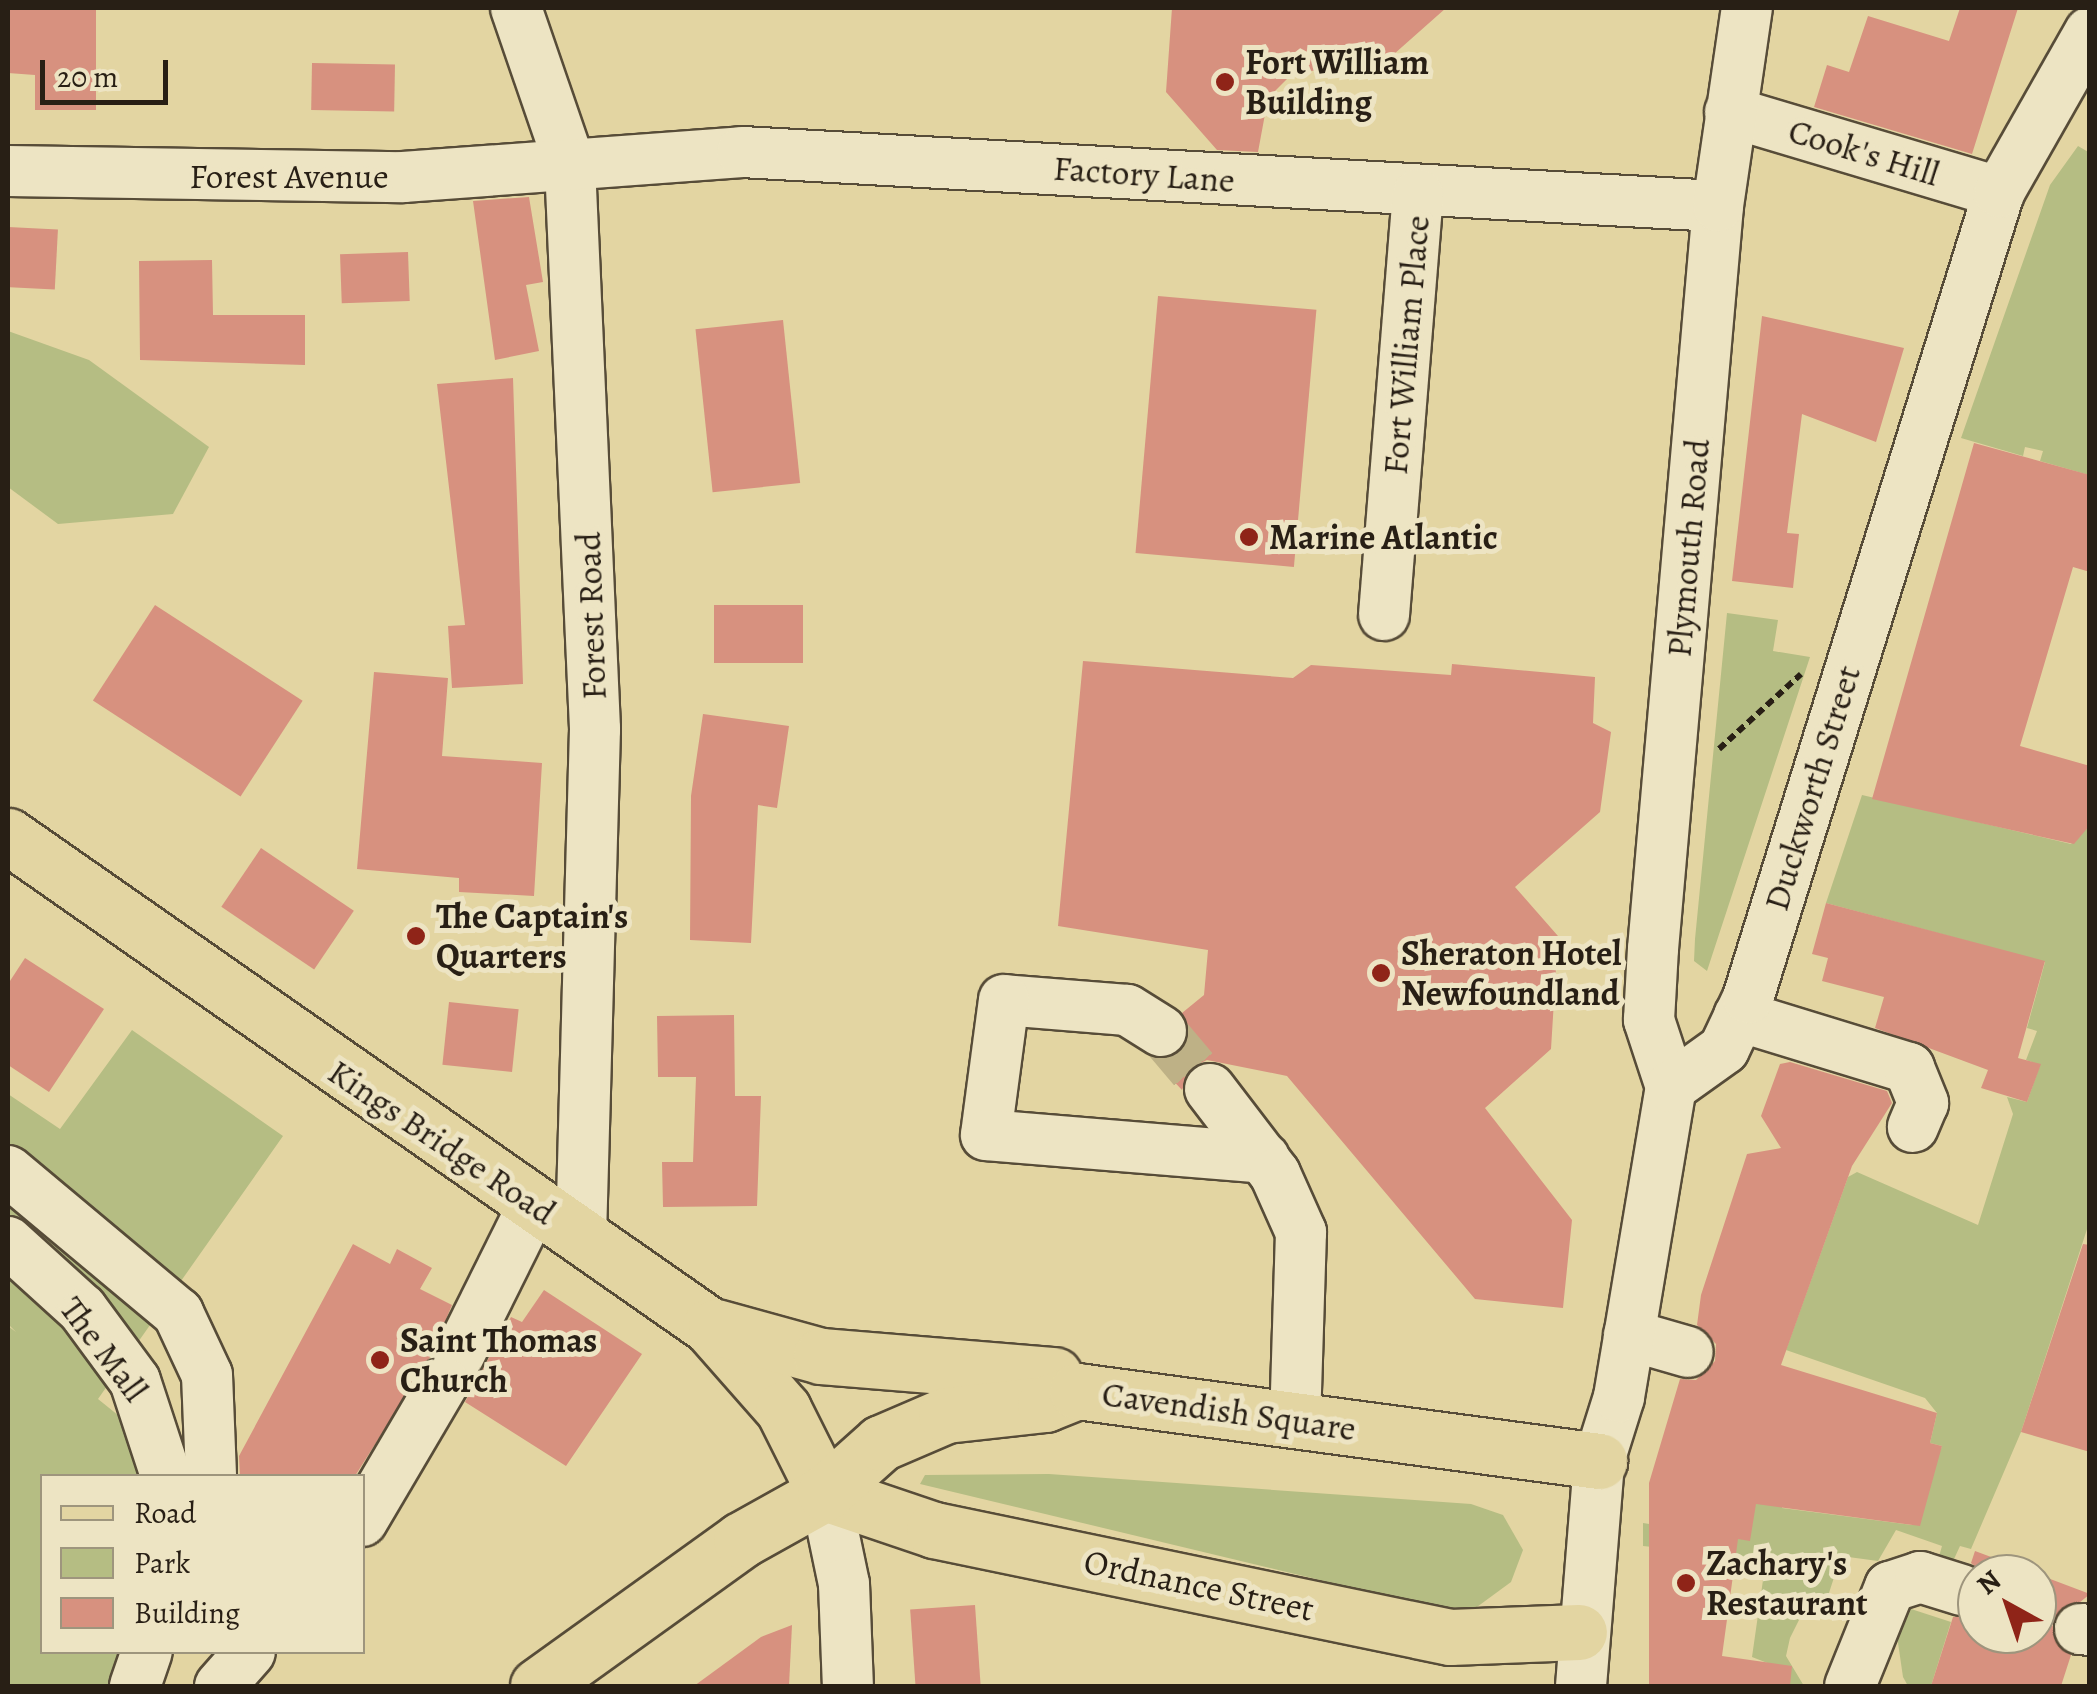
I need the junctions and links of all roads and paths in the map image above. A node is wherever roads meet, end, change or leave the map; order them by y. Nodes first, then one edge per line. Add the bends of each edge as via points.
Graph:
1 (516, 8) edge
2 (1747, 8) edge
3 (2090, 32) edge
4 (2073, 90) edge
5 (1730, 112) junction
6 (570, 165) junction
7 (8, 171) edge
8 (1999, 192) junction
9 (1418, 194) junction
10 (1718, 206) junction
11 (1384, 616) dead end
12 (1815, 665) dead end
13 (1708, 765) dead end
14 (8, 836) edge
15 (1740, 1016) junction
16 (1161, 1031) tunnel mouth
17 (1672, 1086) junction
18 (1210, 1088) tunnel mouth
19 (1913, 1128) dead end
20 (1264, 1158) junction
21 (8, 1171) edge
22 (533, 1206) junction
23 (582, 1235) junction
24 (8, 1242) edge
25 (710, 1326) junction
26 (1626, 1347) junction
27 (1684, 1364) dead end
28 (1077, 1391) junction
29 (1295, 1419) junction
30 (1599, 1461) junction
31 (165, 1474) edge
32 (211, 1474) edge
33 (825, 1493) junction
34 (365, 1517) edge
35 (1957, 1588) edge
36 (1579, 1632) junction
37 (146, 1654) edge
38 (210, 1654) edge
39 (248, 1654) edge
40 (135, 1686) edge
41 (200, 1686) edge
42 (220, 1686) edge
43 (538, 1686) edge
44 (848, 1686) edge
45 (1581, 1686) edge
46 (1850, 1686) edge

1 - 6 street, Forest Road
2 - 5 street, Plymouth Road
3 - 4 street, Duckworth Street
4 - 8 street, Duckworth Street
5 - 8 street, Cook's Hill
5 - 10 street, Plymouth Road
6 - 7 street, Forest Avenue via 403,176
6 - 9 street, Factory Lane via 817,154
6 - 23 street, Forest Road via 595,729
8 - 15 street, Duckworth Street
9 - 10 street, Factory Lane
9 - 11 street, Fort William Place
10 - 17 street, Plymouth Road via 1652,967 1650,1020
12 - 13 path via 1742,720
14 - 22 main road, Kings Bridge Road
15 - 17 street, Duckworth Street via 1724,1049
15 - 19 street via 1909,1068 1923,1103
16 - 20 street via 1126,1010 1004,1000 986,1135
17 - 26 street
18 - 20 street
20 - 29 street via 1301,1232
21 - 32 street via 178,1313 207,1375
22 - 23 main road, Kings Bridge Road
22 - 34 street via 452,1369
23 - 25 main road, Kings Bridge Road
24 - 31 street, The Mall via 82,1309 136,1381
25 - 28 main road via 821,1356 1052,1374
25 - 33 main road, Kings Bridge Road via 783,1409
26 - 27 street
26 - 30 street
28 - 29 main road, Cavendish Square
28 - 33 main road, Cavendish Square via 904,1429
29 - 30 main road, Cavendish Square
30 - 36 street
33 - 36 main road, Ordnance Street via 934,1530 1450,1637
33 - 43 main road, Cavendish Square via 741,1540
33 - 44 street via 844,1584
35 - 46 street via 1920,1577 1890,1587
36 - 45 street
37 - 40 street
38 - 41 street
39 - 42 street

